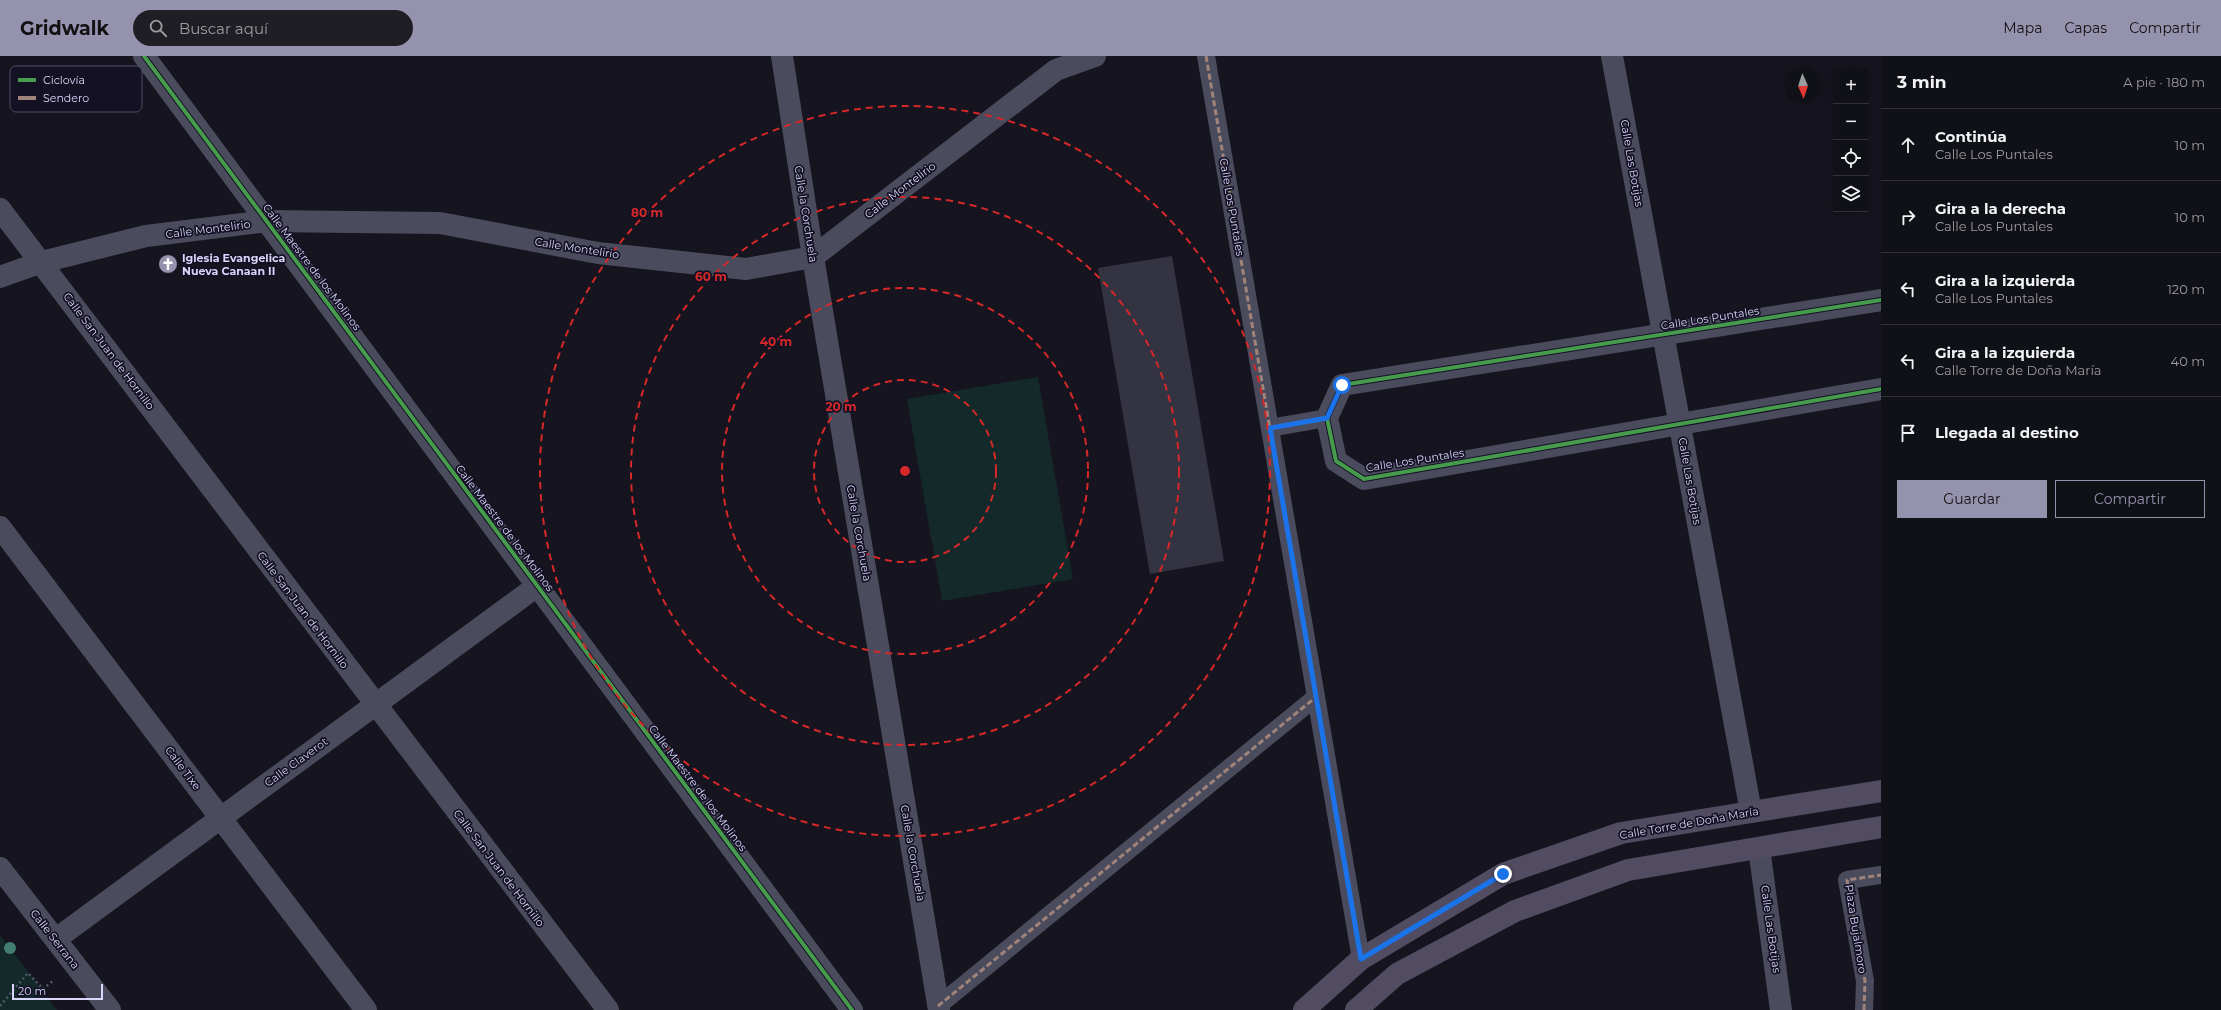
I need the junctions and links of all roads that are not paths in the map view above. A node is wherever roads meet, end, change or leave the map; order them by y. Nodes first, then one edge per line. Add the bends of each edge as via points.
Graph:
1 (144, 56) edge
2 (782, 56) edge
3 (1095, 56) edge
4 (1206, 56) edge
5 (1612, 56) edge
6 (0, 209) edge
7 (267, 221) junction
8 (813, 257) junction
9 (42, 262) junction
10 (0, 277) edge
11 (1881, 300) edge
12 (1663, 334) junction
13 (1881, 389) edge
14 (1327, 418) junction
15 (1680, 424) junction
16 (1270, 428) junction
17 (0, 527) edge
18 (537, 586) junction
19 (1316, 697) junction
20 (374, 705) junction
21 (1881, 791) edge
22 (1751, 812) junction
23 (221, 817) junction
24 (1881, 827) edge
25 (1759, 848) junction
26 (0, 868) edge
27 (1881, 875) edge
28 (56, 939) junction
29 (1361, 959) junction
30 (937, 1009) edge
31 (110, 1010) edge
32 (366, 1010) edge
33 (608, 1010) edge
34 (852, 1010) edge
35 (1304, 1010) edge
36 (1356, 1010) edge
37 (1781, 1010) edge
38 (1864, 1010) edge

1 - 7 street, Calle Maestre de los Molinos
2 - 8 street, Calle la Corchuela
3 - 8 street, Calle Montelirio via 1056,70
4 - 16 street, Calle Los Puntales
5 - 12 street, Calle Las Botijas
6 - 9 street, Calle San Juan de Hornillo
7 - 8 street, Calle Montelirio via 440,223 598,253 746,269
7 - 9 street, Calle Montelirio via 146,236
7 - 18 street, Calle Maestre de los Molinos
8 - 30 street, Calle la Corchuela
9 - 10 street, Calle Montelirio
9 - 20 street, Calle San Juan de Hornillo
11 - 12 street, Calle Los Puntales
12 - 14 street, Calle Los Puntales via 1342,385
12 - 15 street, Calle Las Botijas
13 - 15 street, Calle Los Puntales
14 - 15 street, Calle Los Puntales via 1336,461 1364,479
14 - 16 street
15 - 22 street, Calle Las Botijas
16 - 19 street, Calle Los Puntales
17 - 23 street, Calle Tixe
18 - 20 street, Calle Claverot
18 - 34 street, Calle Maestre de los Molinos
19 - 29 street, Calle Los Puntales
19 - 30 street
20 - 23 street, Calle Claverot
20 - 33 street, Calle San Juan de Hornillo
21 - 22 main road, Calle Torre de Doña María
22 - 29 main road, Calle Torre de Doña María via 1621,833 1503,874
23 - 28 street, Calle Claverot
23 - 32 street, Calle Tixe
24 - 25 main road
25 - 36 main road via 1628,870 1515,911 1397,974
25 - 37 street, Calle Las Botijas
26 - 28 street, Calle Serrana
27 - 38 street, Plaza Bujalmoro via 1847,880 1864,981
28 - 31 street, Calle Serrana
29 - 35 main road, Calle Torre de Doña María

